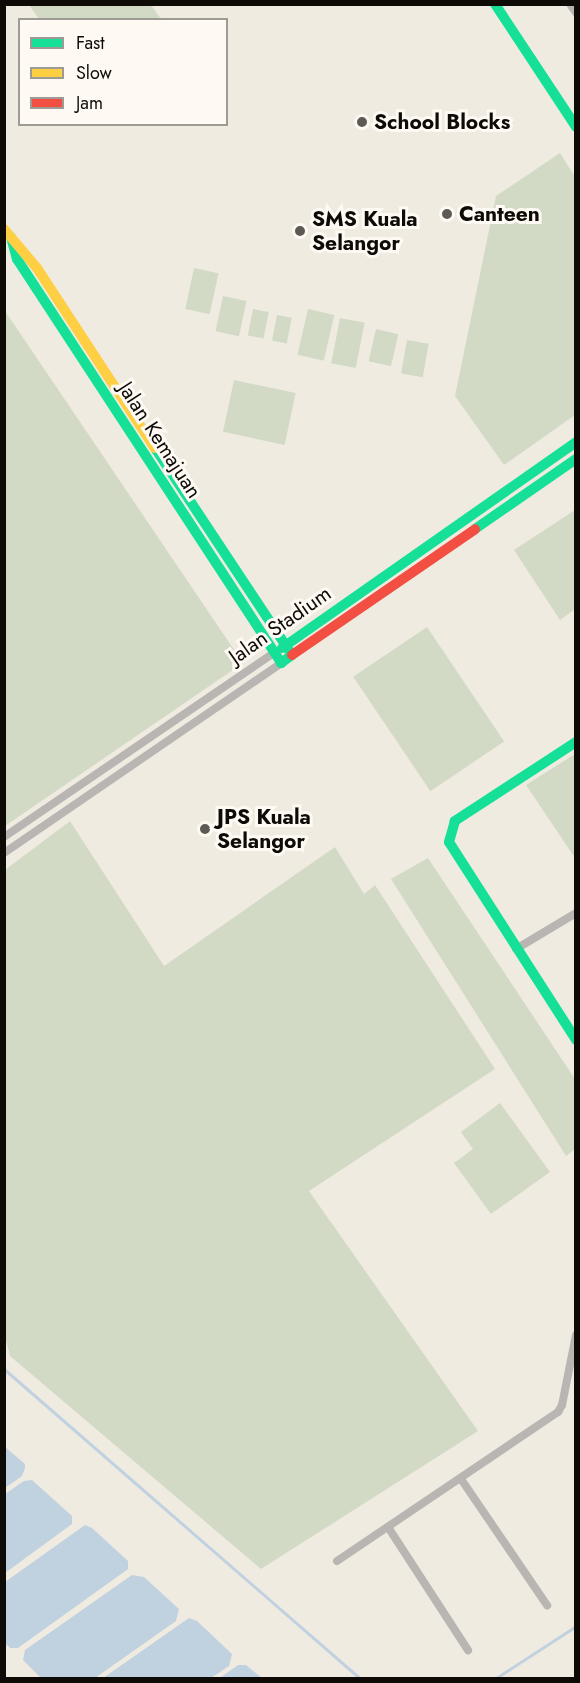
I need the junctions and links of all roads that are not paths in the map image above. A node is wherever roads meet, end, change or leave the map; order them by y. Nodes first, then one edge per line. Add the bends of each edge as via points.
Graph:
1 (495, 4) edge
2 (570, 4) edge
3 (576, 13) edge
4 (576, 127) edge
5 (8, 233) edge
6 (576, 442) edge
7 (576, 459) edge
8 (286, 645) junction
9 (274, 653) junction
10 (292, 655) junction
11 (281, 663) junction
12 (576, 742) edge
13 (4, 837) edge
14 (4, 853) edge
15 (576, 914) edge
16 (516, 949) junction
17 (576, 1040) edge
18 (575, 1335) edge
19 (461, 1479) junction
20 (388, 1527) junction
21 (337, 1561) dead end
22 (547, 1605) dead end
23 (468, 1650) dead end

1 - 4 street
2 - 3 street
5 - 8 street, Jalan Kemajuan via 31,260
5 - 9 street, Jalan Kemajuan via 17,259
6 - 8 street, Jalan Stadium
7 - 10 street, Jalan Stadium
8 - 9 street, Jalan Stadium
8 - 10 street, Jalan Kemajuan
9 - 11 street, Jalan Kemajuan
9 - 13 street, Jalan Stadium
10 - 11 street, Jalan Stadium
11 - 14 street, Jalan Stadium
12 - 16 street via 454,821 450,834 451,850
15 - 16 street
16 - 17 street
18 - 19 street via 558,1412
19 - 20 street
19 - 22 street
20 - 21 street
20 - 23 street

